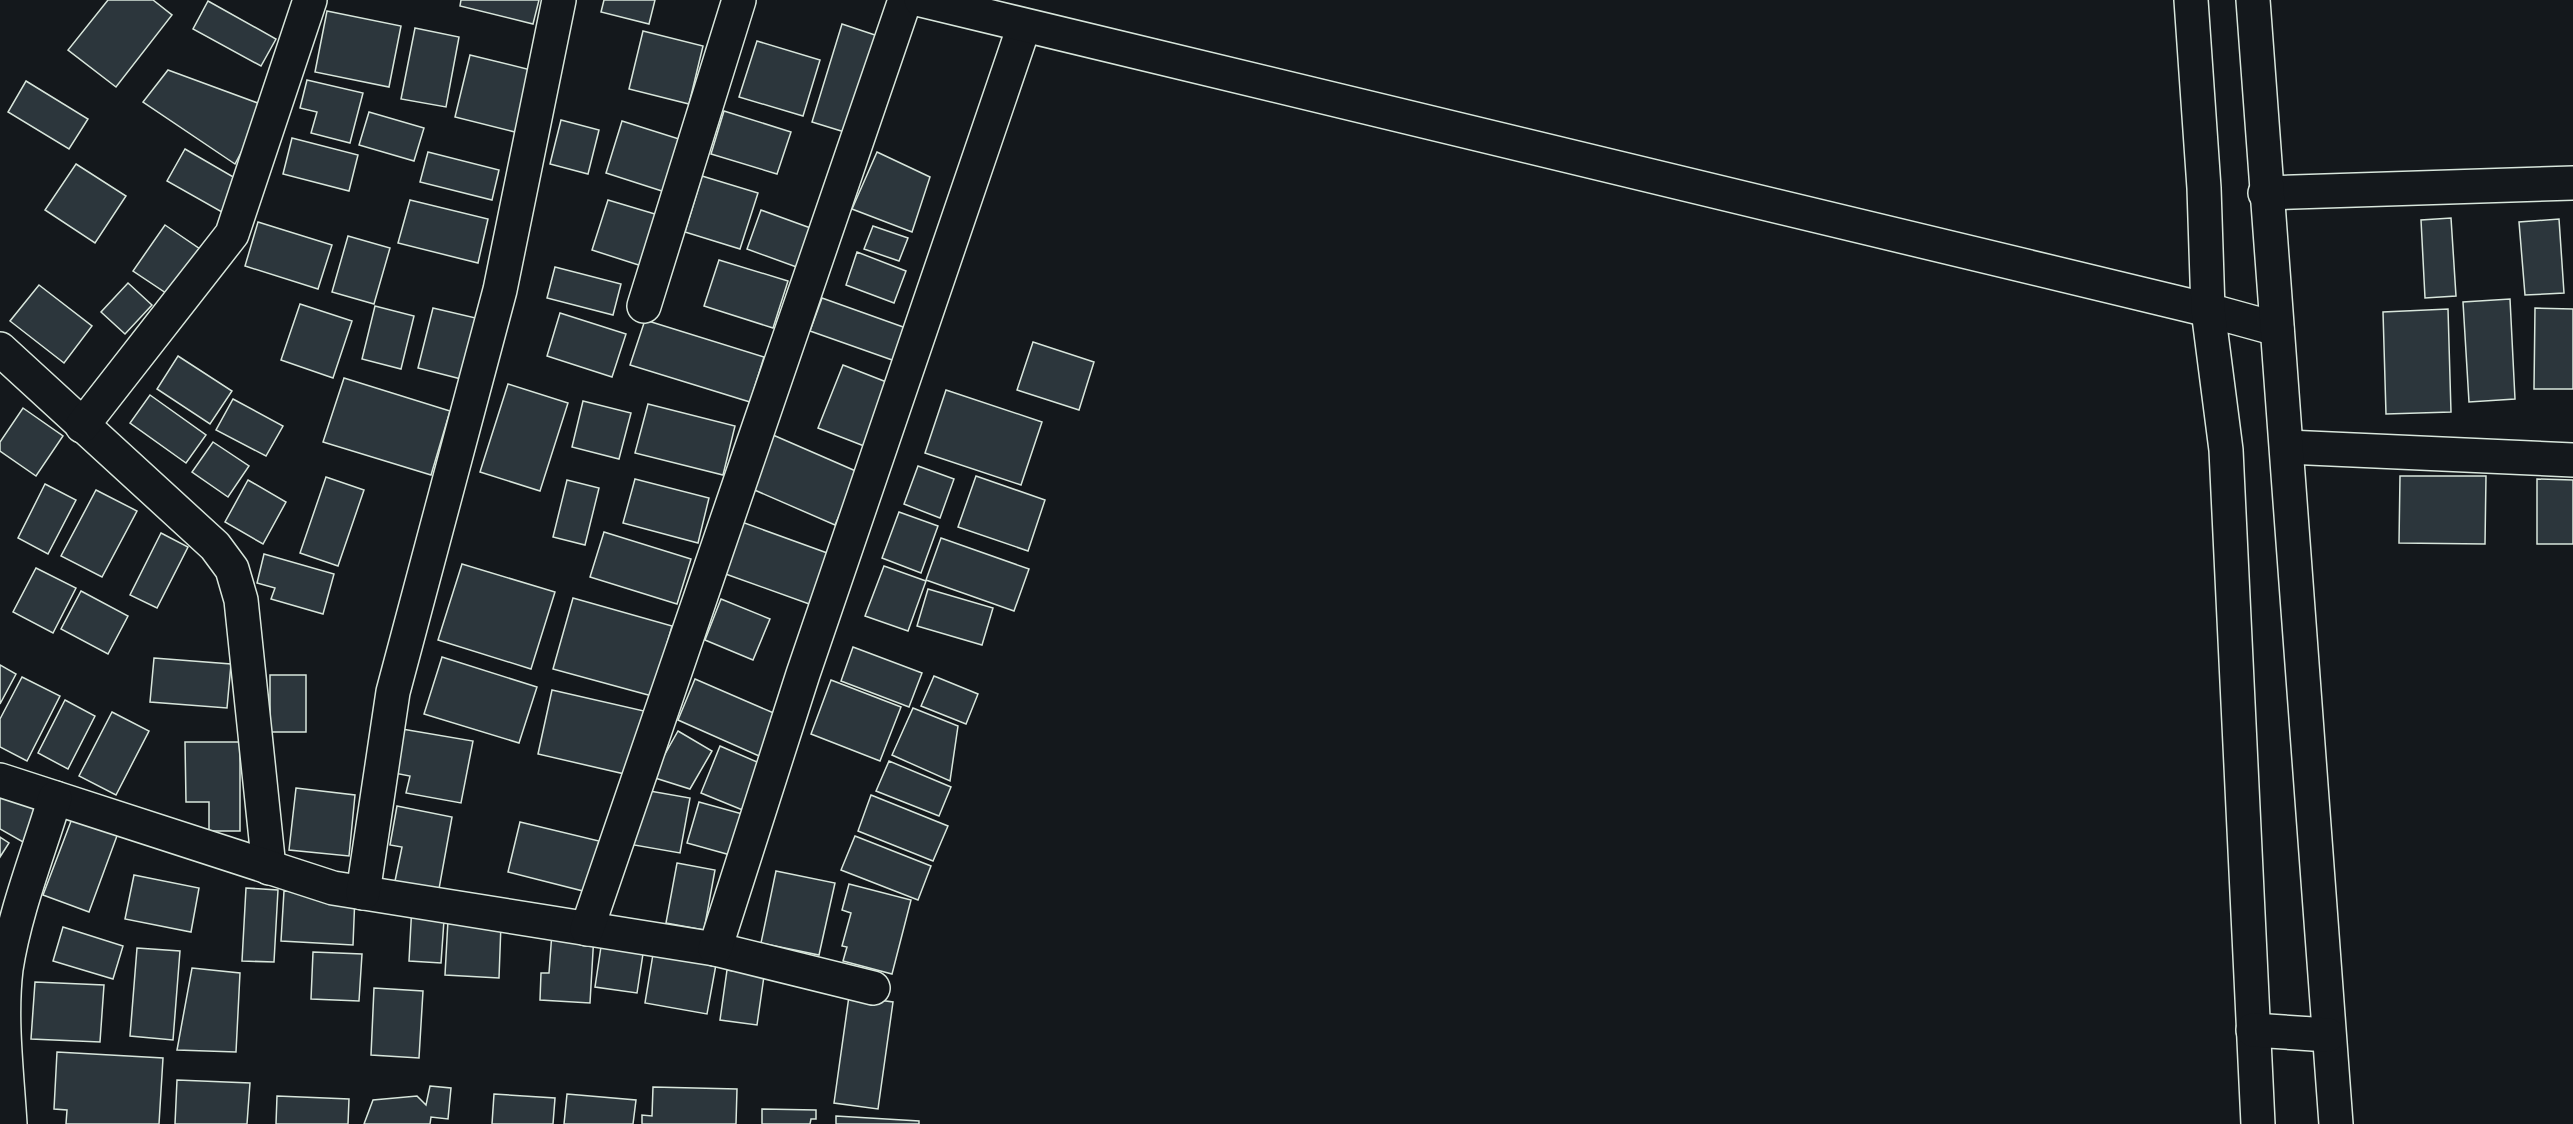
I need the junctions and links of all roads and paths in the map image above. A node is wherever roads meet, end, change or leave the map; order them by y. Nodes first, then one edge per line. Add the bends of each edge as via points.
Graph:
1 (310, 0) edge
2 (559, 0) edge
3 (739, 0) edge
4 (905, 0) edge
5 (921, 0) edge
6 (2191, 0) edge
7 (2253, 0) edge
8 (1024, 26) junction
9 (2573, 183) edge
10 (2265, 194) junction
11 (644, 306) dead end
12 (2208, 310) junction
13 (2277, 329) junction
14 (0, 350) edge
15 (82, 426) junction
16 (2287, 447) junction
17 (2573, 460) edge
18 (0, 780) edge
19 (55, 798) junction
20 (269, 867) junction
21 (363, 893) junction
22 (587, 929) junction
23 (715, 949) junction
24 (873, 988) dead end
25 (2253, 1030) junction
26 (2328, 1035) junction
27 (10, 1124) edge
28 (2258, 1124) edge
29 (2336, 1124) edge

1 - 15 main road via 232,234
2 - 21 main road via 500,290 393,692
3 - 11 main road
4 - 22 main road
5 - 8 main road
6 - 12 main road
7 - 10 main road
8 - 12 main road
8 - 23 main road via 801,681
9 - 10 main road
10 - 13 main road
12 - 13 main road
12 - 25 main road via 2226,450
13 - 16 main road
14 - 15 main road
15 - 20 main road via 215,546 232,570 241,600
16 - 17 main road
16 - 26 main road
18 - 19 main road
19 - 20 main road
19 - 27 main road via 12,935 6,971 4,1020
20 - 21 main road via 333,888
21 - 22 main road
22 - 23 main road
23 - 24 main road
25 - 26 main road
25 - 28 main road
26 - 29 main road

